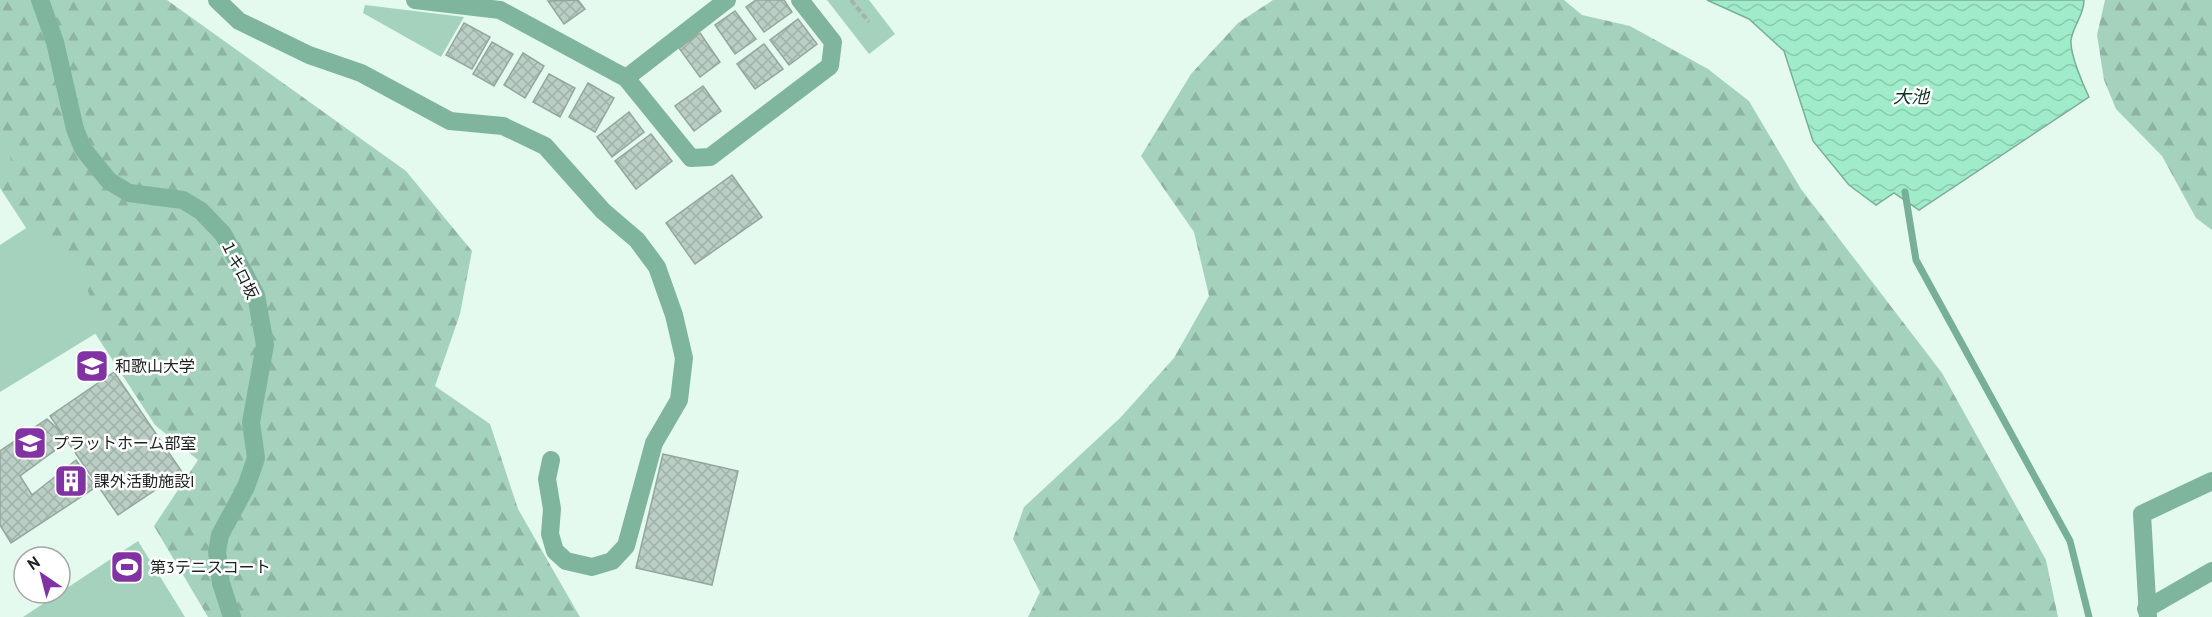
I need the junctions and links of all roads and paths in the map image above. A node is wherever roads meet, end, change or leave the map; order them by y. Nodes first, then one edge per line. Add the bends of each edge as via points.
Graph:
1 (40, 0) edge
2 (217, 0) edge
3 (415, 0) edge
4 (727, 0) edge
5 (800, 0) edge
6 (851, 0) edge
7 (506, 5) edge
8 (869, 22) dead end
9 (626, 78) junction
10 (551, 460) dead end
11 (2212, 481) edge
12 (2212, 571) edge
13 (2147, 613) edge
14 (232, 617) edge

1 - 14 street, １キロ坂 via 83,149 109,181 129,193 183,200 201,211 223,234 256,296 265,345 251,422 256,458 246,487 220,535 217,552 221,583
2 - 10 street via 239,21 309,55 361,73 450,121 503,126 545,146 603,211 637,240 657,267 684,358 679,400 654,443 626,546 612,561 592,567 566,561 555,551 550,534 552,509 547,479
3 - 7 street
4 - 9 street
5 - 9 street via 833,42 830,66 710,157 691,158
6 - 8 path
7 - 9 street
11 - 13 street via 2142,514
12 - 13 street

